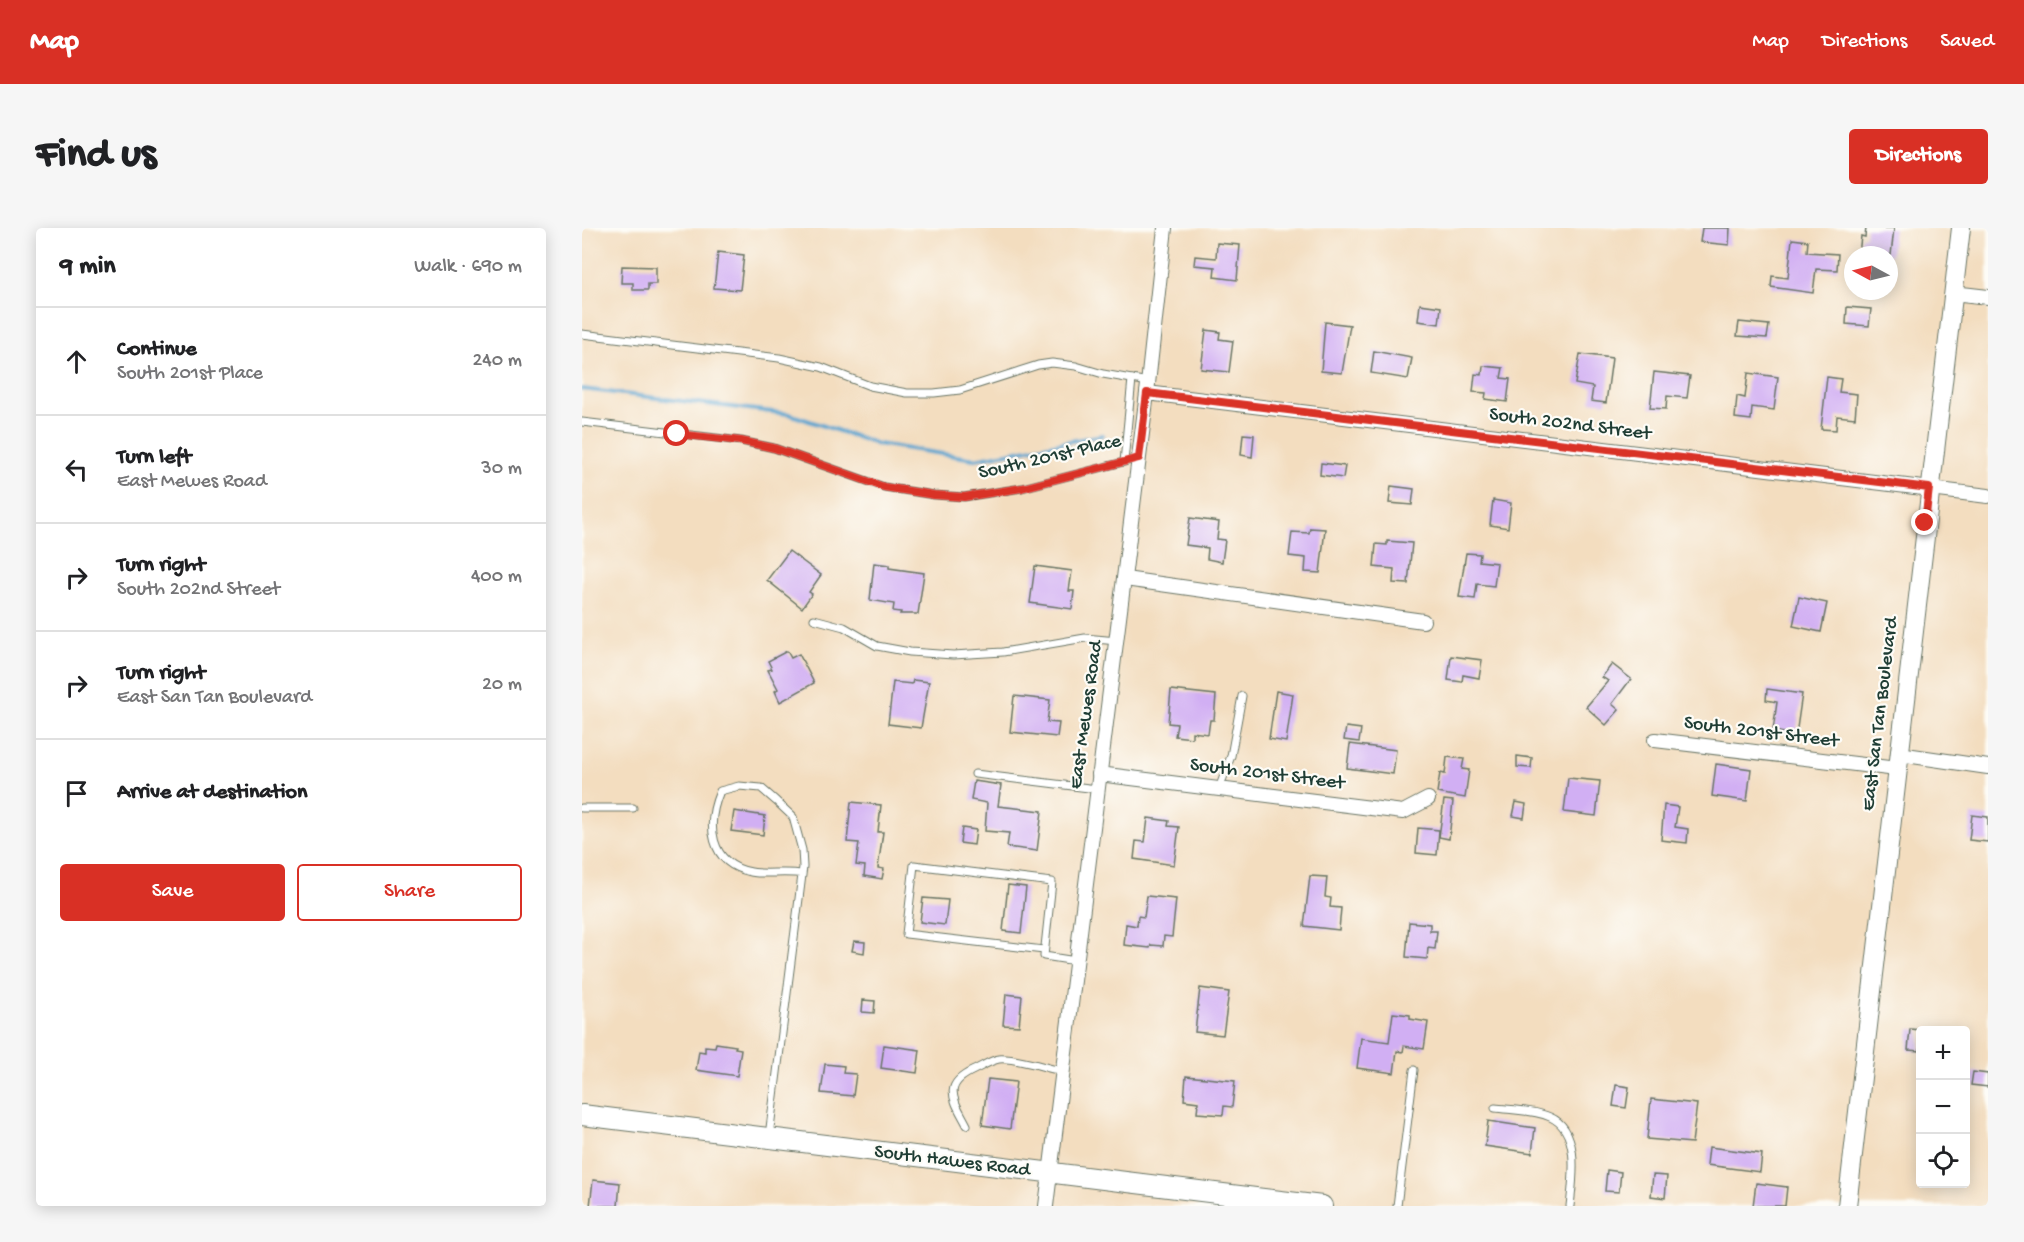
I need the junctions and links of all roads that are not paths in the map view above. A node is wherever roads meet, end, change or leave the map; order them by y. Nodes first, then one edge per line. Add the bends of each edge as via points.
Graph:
1 (1165, 228) edge
2 (1961, 228) edge
3 (1953, 292) junction
4 (1988, 297) edge
5 (582, 334) edge
6 (1132, 379) junction
7 (1148, 387) junction
8 (582, 422) edge
9 (1139, 458) junction
10 (1124, 462) junction
11 (1929, 488) junction
12 (1988, 496) edge
13 (1125, 579) junction
14 (814, 619) dead end
15 (1424, 621) dead end
16 (1117, 640) junction
17 (1242, 696) dead end
18 (1655, 740) dead end
19 (1898, 762) junction
20 (1988, 766) edge
21 (975, 774) dead end
22 (1099, 774) junction
23 (1097, 789) junction
24 (1219, 789) junction
25 (1428, 799) dead end
26 (582, 808) edge
27 (633, 808) dead end
28 (802, 874) junction
29 (1044, 950) junction
30 (1076, 961) junction
31 (1414, 1070) dead end
32 (1062, 1071) junction
33 (1495, 1108) dead end
34 (582, 1115) edge
35 (967, 1125) dead end
36 (769, 1138) junction
37 (1050, 1174) junction
38 (1046, 1206) edge
39 (1322, 1206) edge
40 (1397, 1206) edge
41 (1570, 1206) edge
42 (1847, 1206) edge

1 - 7 street, East Mewes Road
2 - 3 street, East San Tan Boulevard
3 - 4 street
3 - 11 street, East San Tan Boulevard
5 - 6 lane via 779,358 821,367 870,386 907,393 960,390 1052,363
6 - 7 lane
6 - 10 lane
7 - 9 street, East Mewes Road
7 - 11 street, South 202nd Street
8 - 10 lane, South 201st Place via 741,441 774,448 884,487 934,495 964,497 1022,488
9 - 10 lane, South 201st Place
9 - 13 street, East Mewes Road
11 - 12 street, South 202nd Street
11 - 19 street, East San Tan Boulevard
13 - 15 street
13 - 16 street, East Mewes Road
14 - 16 lane via 844,627 877,646 932,654 1003,652 1085,638
16 - 22 street, East Mewes Road
17 - 24 lane
18 - 19 street, South 201st Street
19 - 20 street
19 - 42 street, East San Tan Boulevard
21 - 23 lane
22 - 23 street, East Mewes Road
22 - 24 street, South 201st Street
23 - 30 street, East Mewes Road
24 - 25 street, South 201st Street via 1403,812
26 - 27 lane
28 - 28 lane via 802,850 793,818 760,788 739,786 720,791 713,807 711,832 720,854 734,866 752,872
28 - 36 lane
29 - 29 lane via 1052,882 914,865 906,933
29 - 30 lane via 1044,956
30 - 32 street, East Mewes Road
31 - 40 lane
32 - 35 lane via 999,1059 968,1072 956,1080 952,1097
32 - 37 street, East Mewes Road
33 - 41 lane via 1549,1116 1564,1126 1572,1153
34 - 36 main road, South Hawes Road
36 - 37 main road, South Hawes Road
37 - 38 street, East Mewes Road
37 - 39 main road, South Hawes Road

